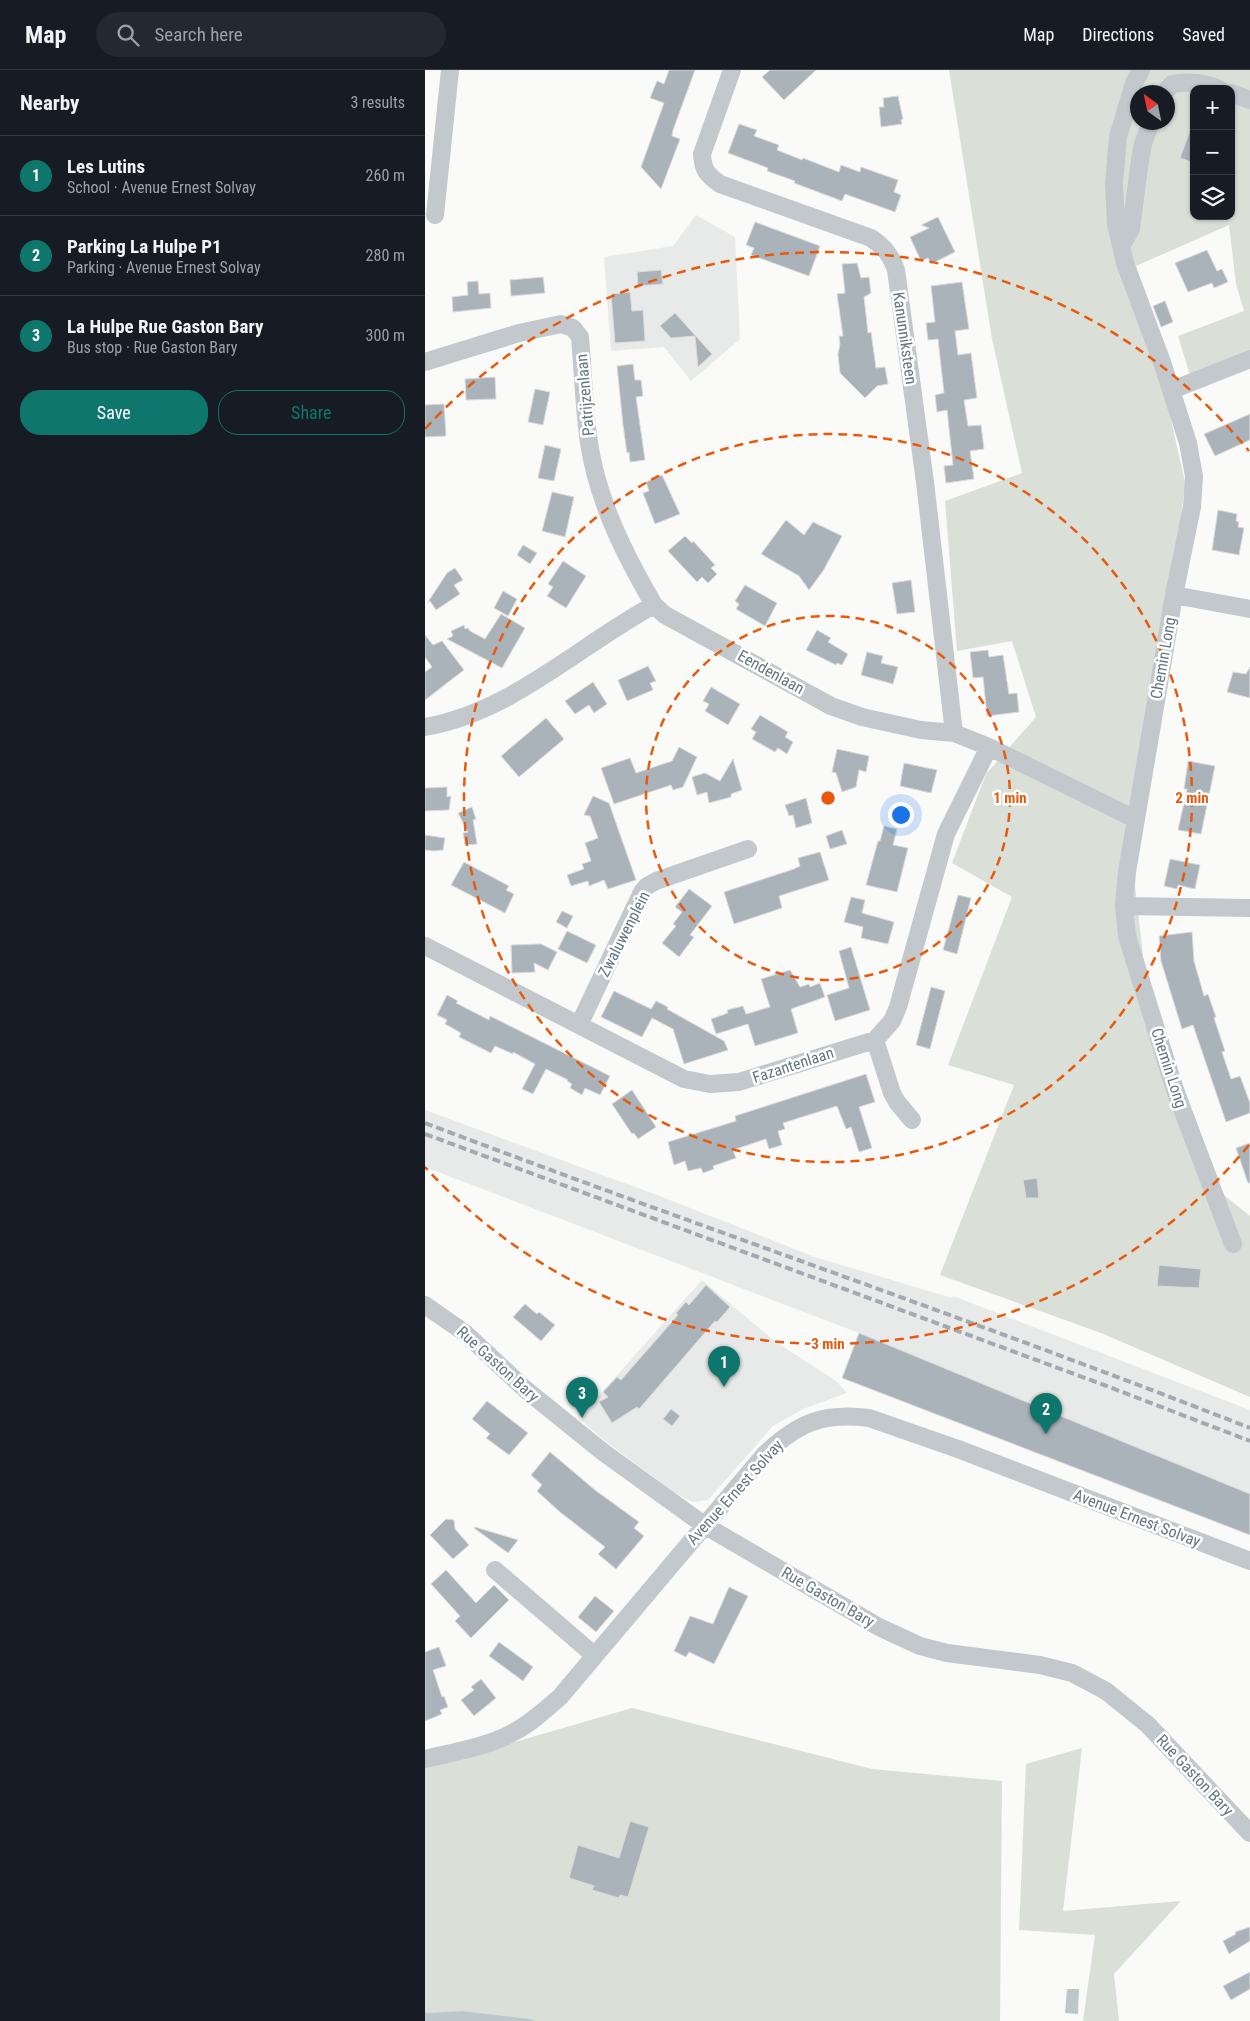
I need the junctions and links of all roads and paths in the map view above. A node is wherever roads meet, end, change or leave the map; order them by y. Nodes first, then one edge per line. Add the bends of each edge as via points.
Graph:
1 (450, 70) edge
2 (732, 70) edge
3 (1141, 70) edge
4 (1172, 85) edge
5 (1205, 85) edge
6 (1235, 94) edge
7 (1250, 100) edge
8 (1148, 130) edge
9 (435, 214) dead end
10 (1122, 244) junction
11 (1250, 359) edge
12 (425, 362) edge
13 (1171, 390) junction
14 (1174, 595) junction
15 (653, 605) junction
16 (1250, 609) edge
17 (425, 728) edge
18 (954, 733) junction
19 (989, 747) junction
20 (1135, 819) junction
21 (748, 849) dead end
22 (1124, 906) junction
23 (1250, 908) edge
24 (425, 946) edge
25 (579, 1025) junction
26 (875, 1040) junction
27 (911, 1120) dead end
28 (1233, 1244) dead end
29 (425, 1304) edge
30 (704, 1525) junction
31 (1250, 1561) edge
32 (495, 1570) dead end
33 (595, 1655) junction
34 (425, 1759) edge
35 (1250, 1833) edge

1 - 9 street
2 - 18 street, Kanunniksteen via 702,154 703,166 709,176 720,184 871,238 893,259 925,482
3 - 10 street, Chemin Long via 1123,116 1117,143 1114,184 1116,224
4 - 5 street via 1193,82
6 - 7 street
8 - 10 street via 1140,160 1131,229
10 - 13 street, Chemin Long via 1125,262
11 - 13 street
12 - 15 street, Patrijzenlaan via 519,333 561,324 573,328 579,337 590,444 599,482 630,564
13 - 14 street, Chemin Long via 1188,443 1194,476 1192,507
14 - 16 street
14 - 20 street, Chemin Long
15 - 17 street via 510,696 471,715
15 - 18 street, Eendenlaan via 665,615 831,706 862,717 921,730
18 - 19 street, Eendenlaan
19 - 20 street, Eendenlaan
19 - 26 street via 946,834 898,1007
20 - 22 street, Chemin Long
21 - 25 street, Zwaluwenplein via 656,880 647,886
22 - 23 street
22 - 28 street, Chemin Long via 1127,936 1175,1090
24 - 25 street, Fazantenlaan
25 - 26 street, Fazantenlaan via 685,1079 710,1084 739,1082
26 - 27 street via 892,1093
29 - 30 street, Rue Gaston Bary via 465,1333 574,1429
30 - 31 street, Avenue Ernest Solvay via 783,1437 803,1425 827,1418 855,1417 869,1418 958,1449
30 - 33 street, Avenue Ernest Solvay
30 - 35 street, Rue Gaston Bary via 879,1627 920,1646 1072,1672 1106,1691 1148,1725
32 - 33 street
33 - 34 street, Avenue Ernest Solvay via 560,1697 513,1733 489,1743

